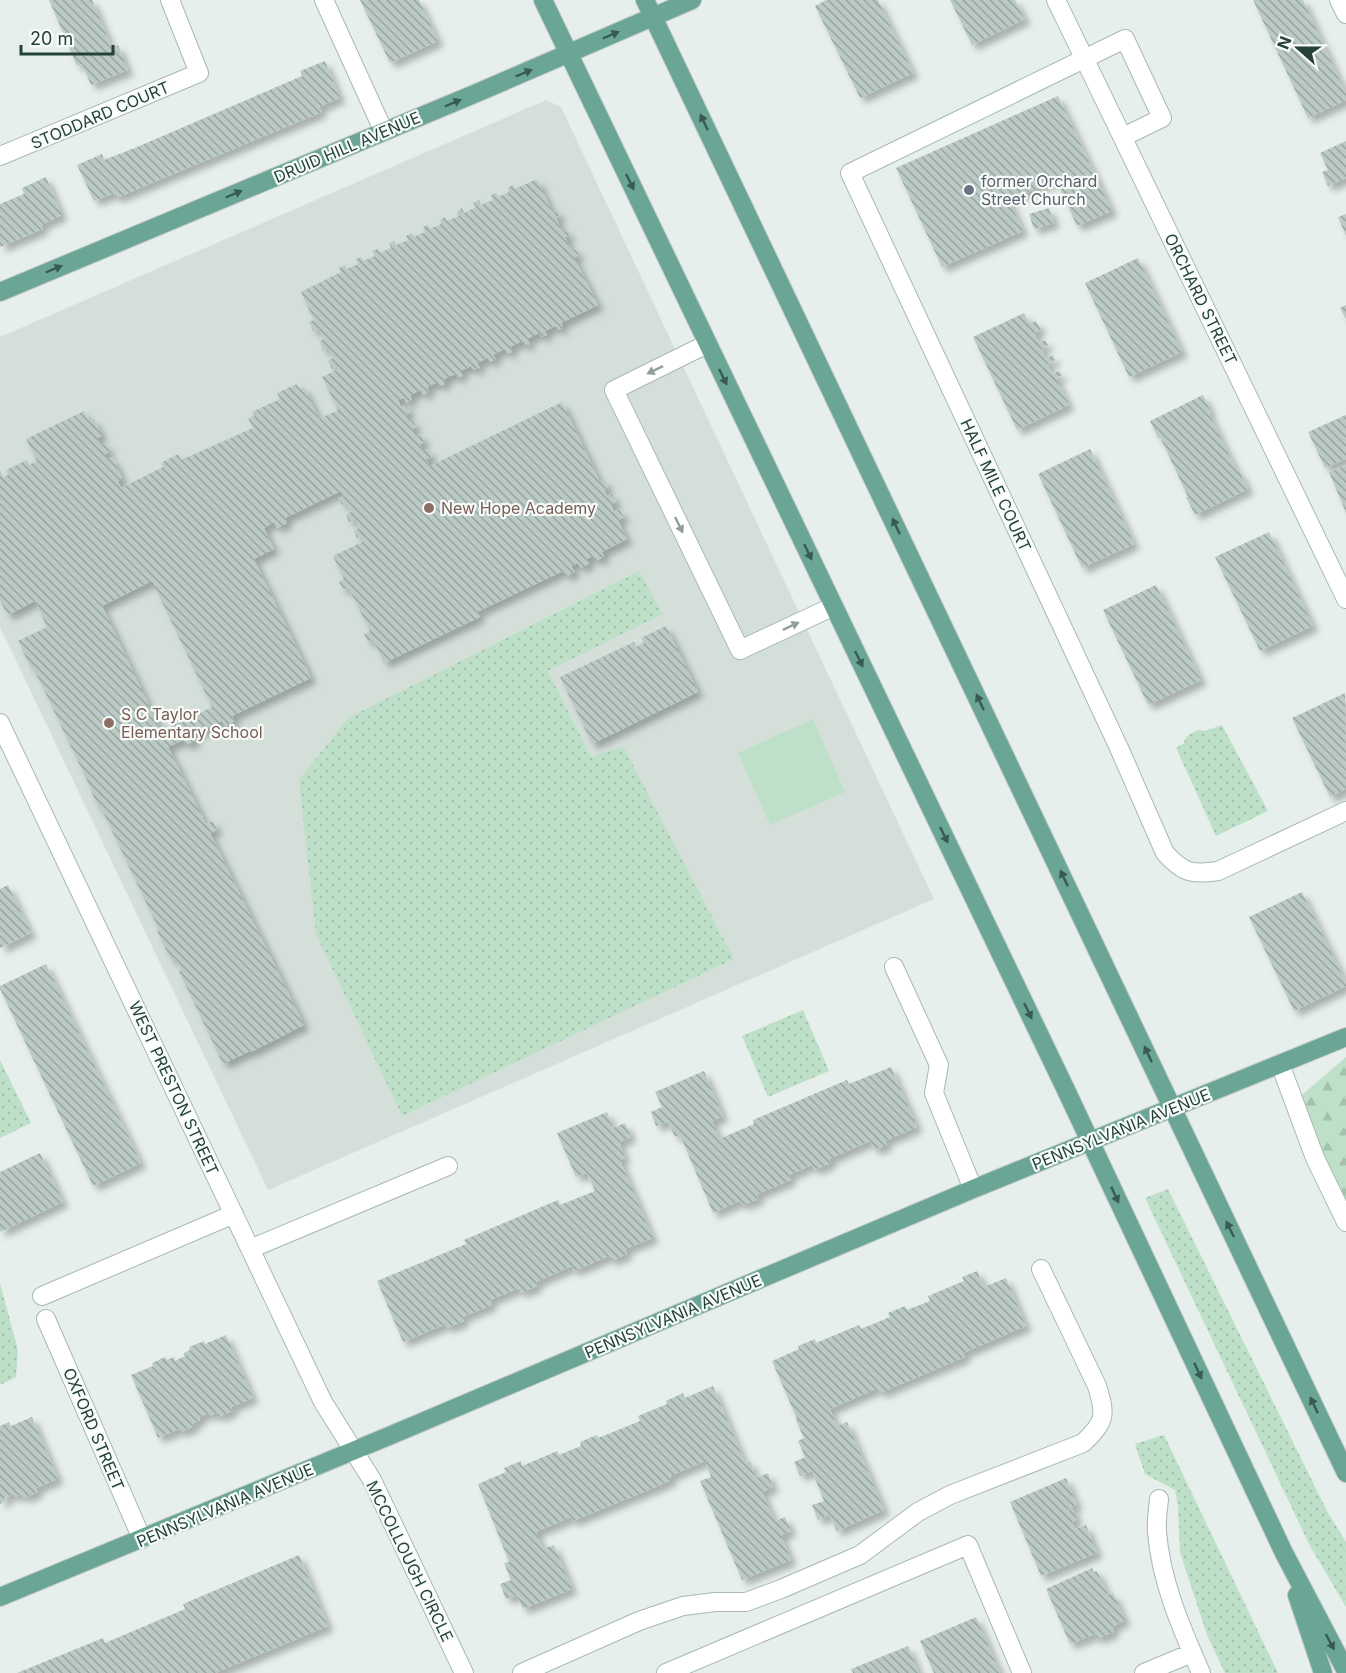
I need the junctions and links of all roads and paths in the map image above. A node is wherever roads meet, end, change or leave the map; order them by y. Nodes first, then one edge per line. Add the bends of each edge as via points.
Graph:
1 (170, 0) edge
2 (324, 0) edge
3 (543, 0) edge
4 (645, 0) edge
5 (692, 0) edge
6 (1056, 0) edge
7 (1339, 0) edge
8 (1346, 14) edge
9 (654, 17) junction
10 (568, 53) junction
11 (1085, 58) junction
12 (384, 132) junction
13 (1123, 137) junction
14 (0, 156) edge
15 (0, 292) edge
16 (707, 344) junction
17 (1346, 599) edge
18 (834, 606) junction
19 (0, 723) edge
20 (1346, 811) edge
21 (894, 967) dead end
22 (1346, 1037) edge
23 (1280, 1064) junction
24 (1173, 1107) junction
25 (1090, 1142) junction
26 (448, 1166) dead end
27 (973, 1189) junction
28 (234, 1214) junction
29 (1346, 1222) edge
30 (250, 1249) junction
31 (1041, 1269) dead end
32 (42, 1296) dead end
33 (46, 1319) dead end
34 (352, 1451) junction
35 (1346, 1473) edge
36 (1159, 1499) dead end
37 (142, 1539) junction
38 (1284, 1553) junction
39 (0, 1597) edge
40 (1192, 1653) junction
41 (1346, 1671) edge
42 (464, 1673) edge
43 (522, 1673) edge
44 (666, 1673) edge
45 (1022, 1673) edge
46 (1144, 1673) edge
47 (1201, 1673) edge
48 (1323, 1673) edge

1 - 14 street, STODDARD COURT via 199,73
2 - 12 street
3 - 10 main road
4 - 9 main road
5 - 9 main road, DRUID HILL AVENUE
6 - 11 street, ORCHARD STREET
7 - 8 street
10 -> 9 main road, DRUID HILL AVENUE
24 -> 9 main road
12 -> 10 main road, DRUID HILL AVENUE
10 -> 16 main road
11 - 13 street, ORCHARD STREET
11 - 13 street via 1125,39 1162,118
11 - 20 street, HALF MILE COURT via 850,173 1165,853 1189,871 1218,871
15 -> 12 main road, DRUID HILL AVENUE
13 - 17 street, ORCHARD STREET
16 -> 18 main road
16 -> 18 street via 614,390 740,650
18 -> 25 main road
19 - 28 street, WEST PRESTON STREET
21 - 27 street via 939,1065 934,1094
22 - 23 main road, PENNSYLVANIA AVENUE
23 - 24 main road, PENNSYLVANIA AVENUE
23 - 29 street via 1315,1158
24 - 25 main road, PENNSYLVANIA AVENUE
35 -> 24 main road
25 - 27 main road, PENNSYLVANIA AVENUE
25 -> 38 main road
26 - 30 street
27 - 34 main road, PENNSYLVANIA AVENUE
28 - 30 street, WEST PRESTON STREET
28 - 32 street
30 - 34 street, WEST PRESTON STREET via 323,1402
31 - 43 street via 1097,1386 1103,1407 1102,1420 1083,1443 950,1495 918,1512 860,1555 781,1589 746,1602 683,1606 639,1621
33 - 37 street, OXFORD STREET
34 - 37 main road, PENNSYLVANIA AVENUE
34 - 42 street, MCCOLLOUGH CIRCLE via 372,1480
36 - 40 street via 1157,1530 1161,1560 1169,1596
37 - 39 main road, PENNSYLVANIA AVENUE
38 -> 41 main road
38 - 48 main road
40 - 46 street
40 - 47 street
44 - 45 street via 968,1545

